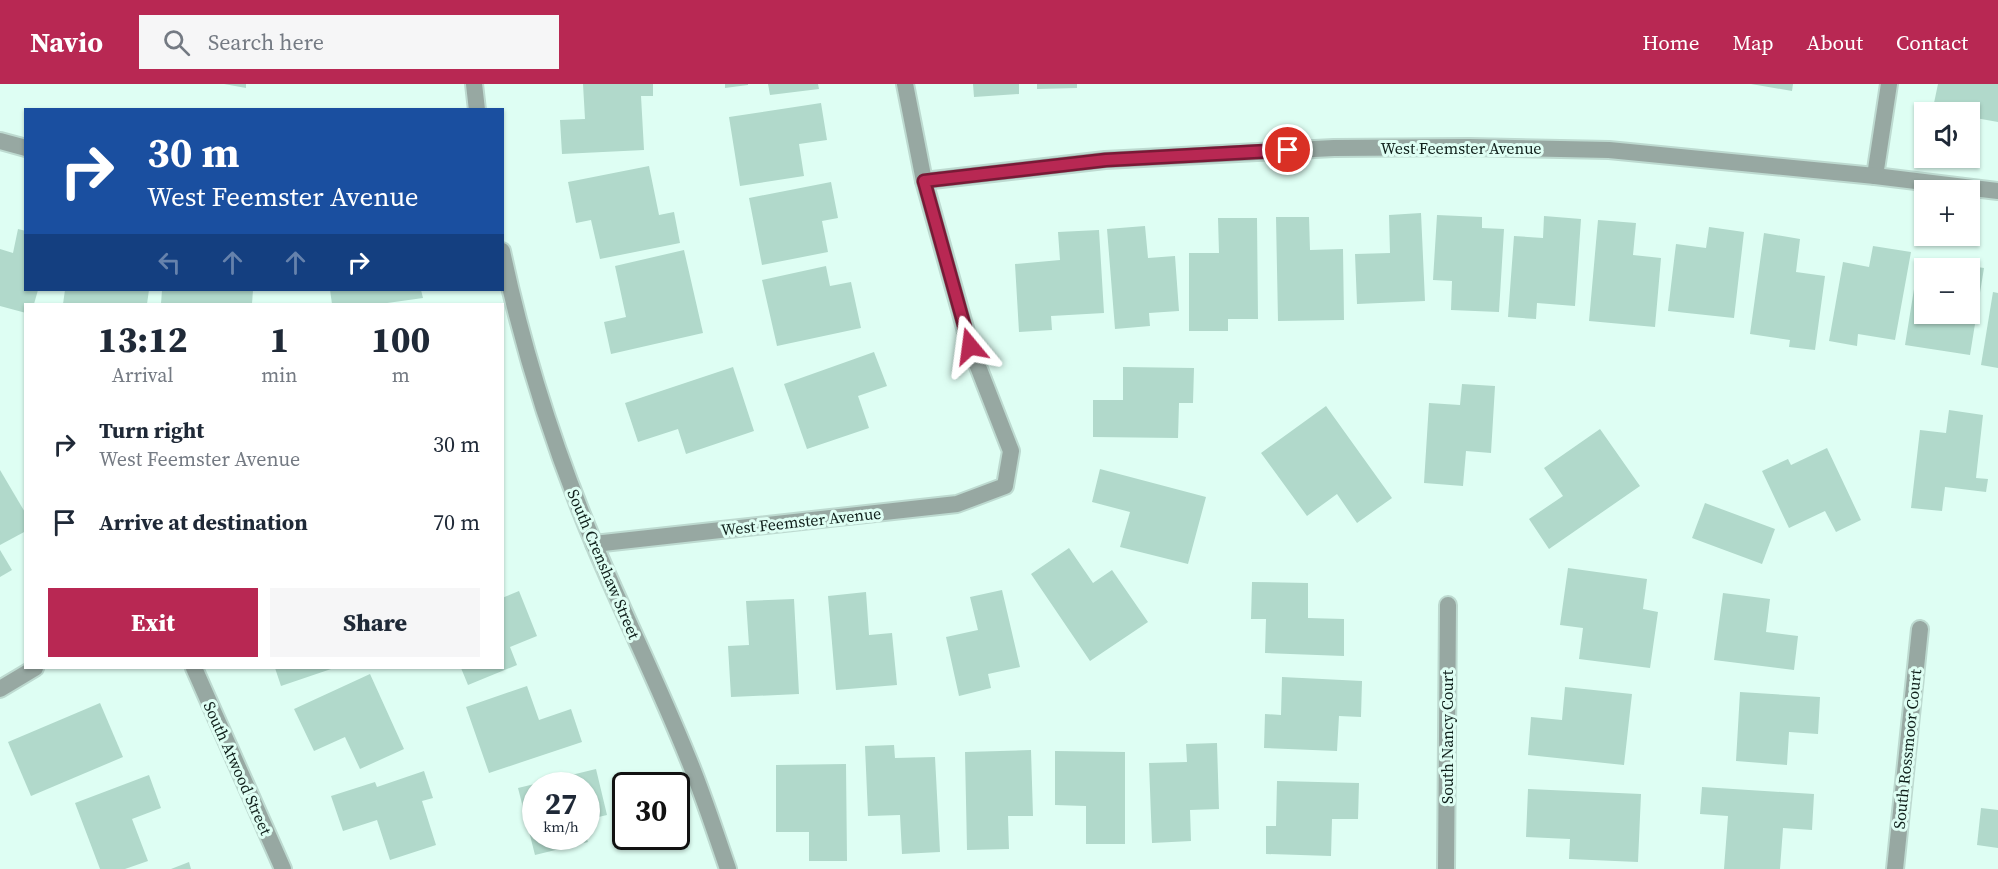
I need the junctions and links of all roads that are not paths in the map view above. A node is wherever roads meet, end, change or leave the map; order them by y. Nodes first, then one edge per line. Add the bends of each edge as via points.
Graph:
1 (474, 84) edge
2 (904, 84) edge
3 (1890, 84) edge
4 (477, 108) edge
5 (0, 141) edge
6 (24, 147) edge
7 (1875, 176) junction
8 (924, 181) junction
9 (1998, 191) edge
10 (504, 260) edge
11 (594, 544) junction
12 (1448, 605) dead end
13 (1920, 629) dead end
14 (33, 669) edge
15 (194, 669) edge
16 (0, 689) edge
17 (283, 869) edge
18 (728, 869) edge
19 (1446, 869) edge
20 (1895, 869) edge

1 - 4 street
2 - 8 street
3 - 7 street
5 - 6 street
7 - 8 street, West Feemster Avenue via 1609,150 1334,148 1106,160
7 - 9 street, West Feemster Avenue
8 - 11 street, West Feemster Avenue via 970,346 1011,451 1005,486 957,504
10 - 11 street, South Crenshaw Street via 540,396
11 - 18 street, South Crenshaw Street via 689,759
12 - 19 street, South Nancy Court
13 - 20 street, South Rossmoor Court
14 - 16 street
15 - 17 street, South Atwood Street

